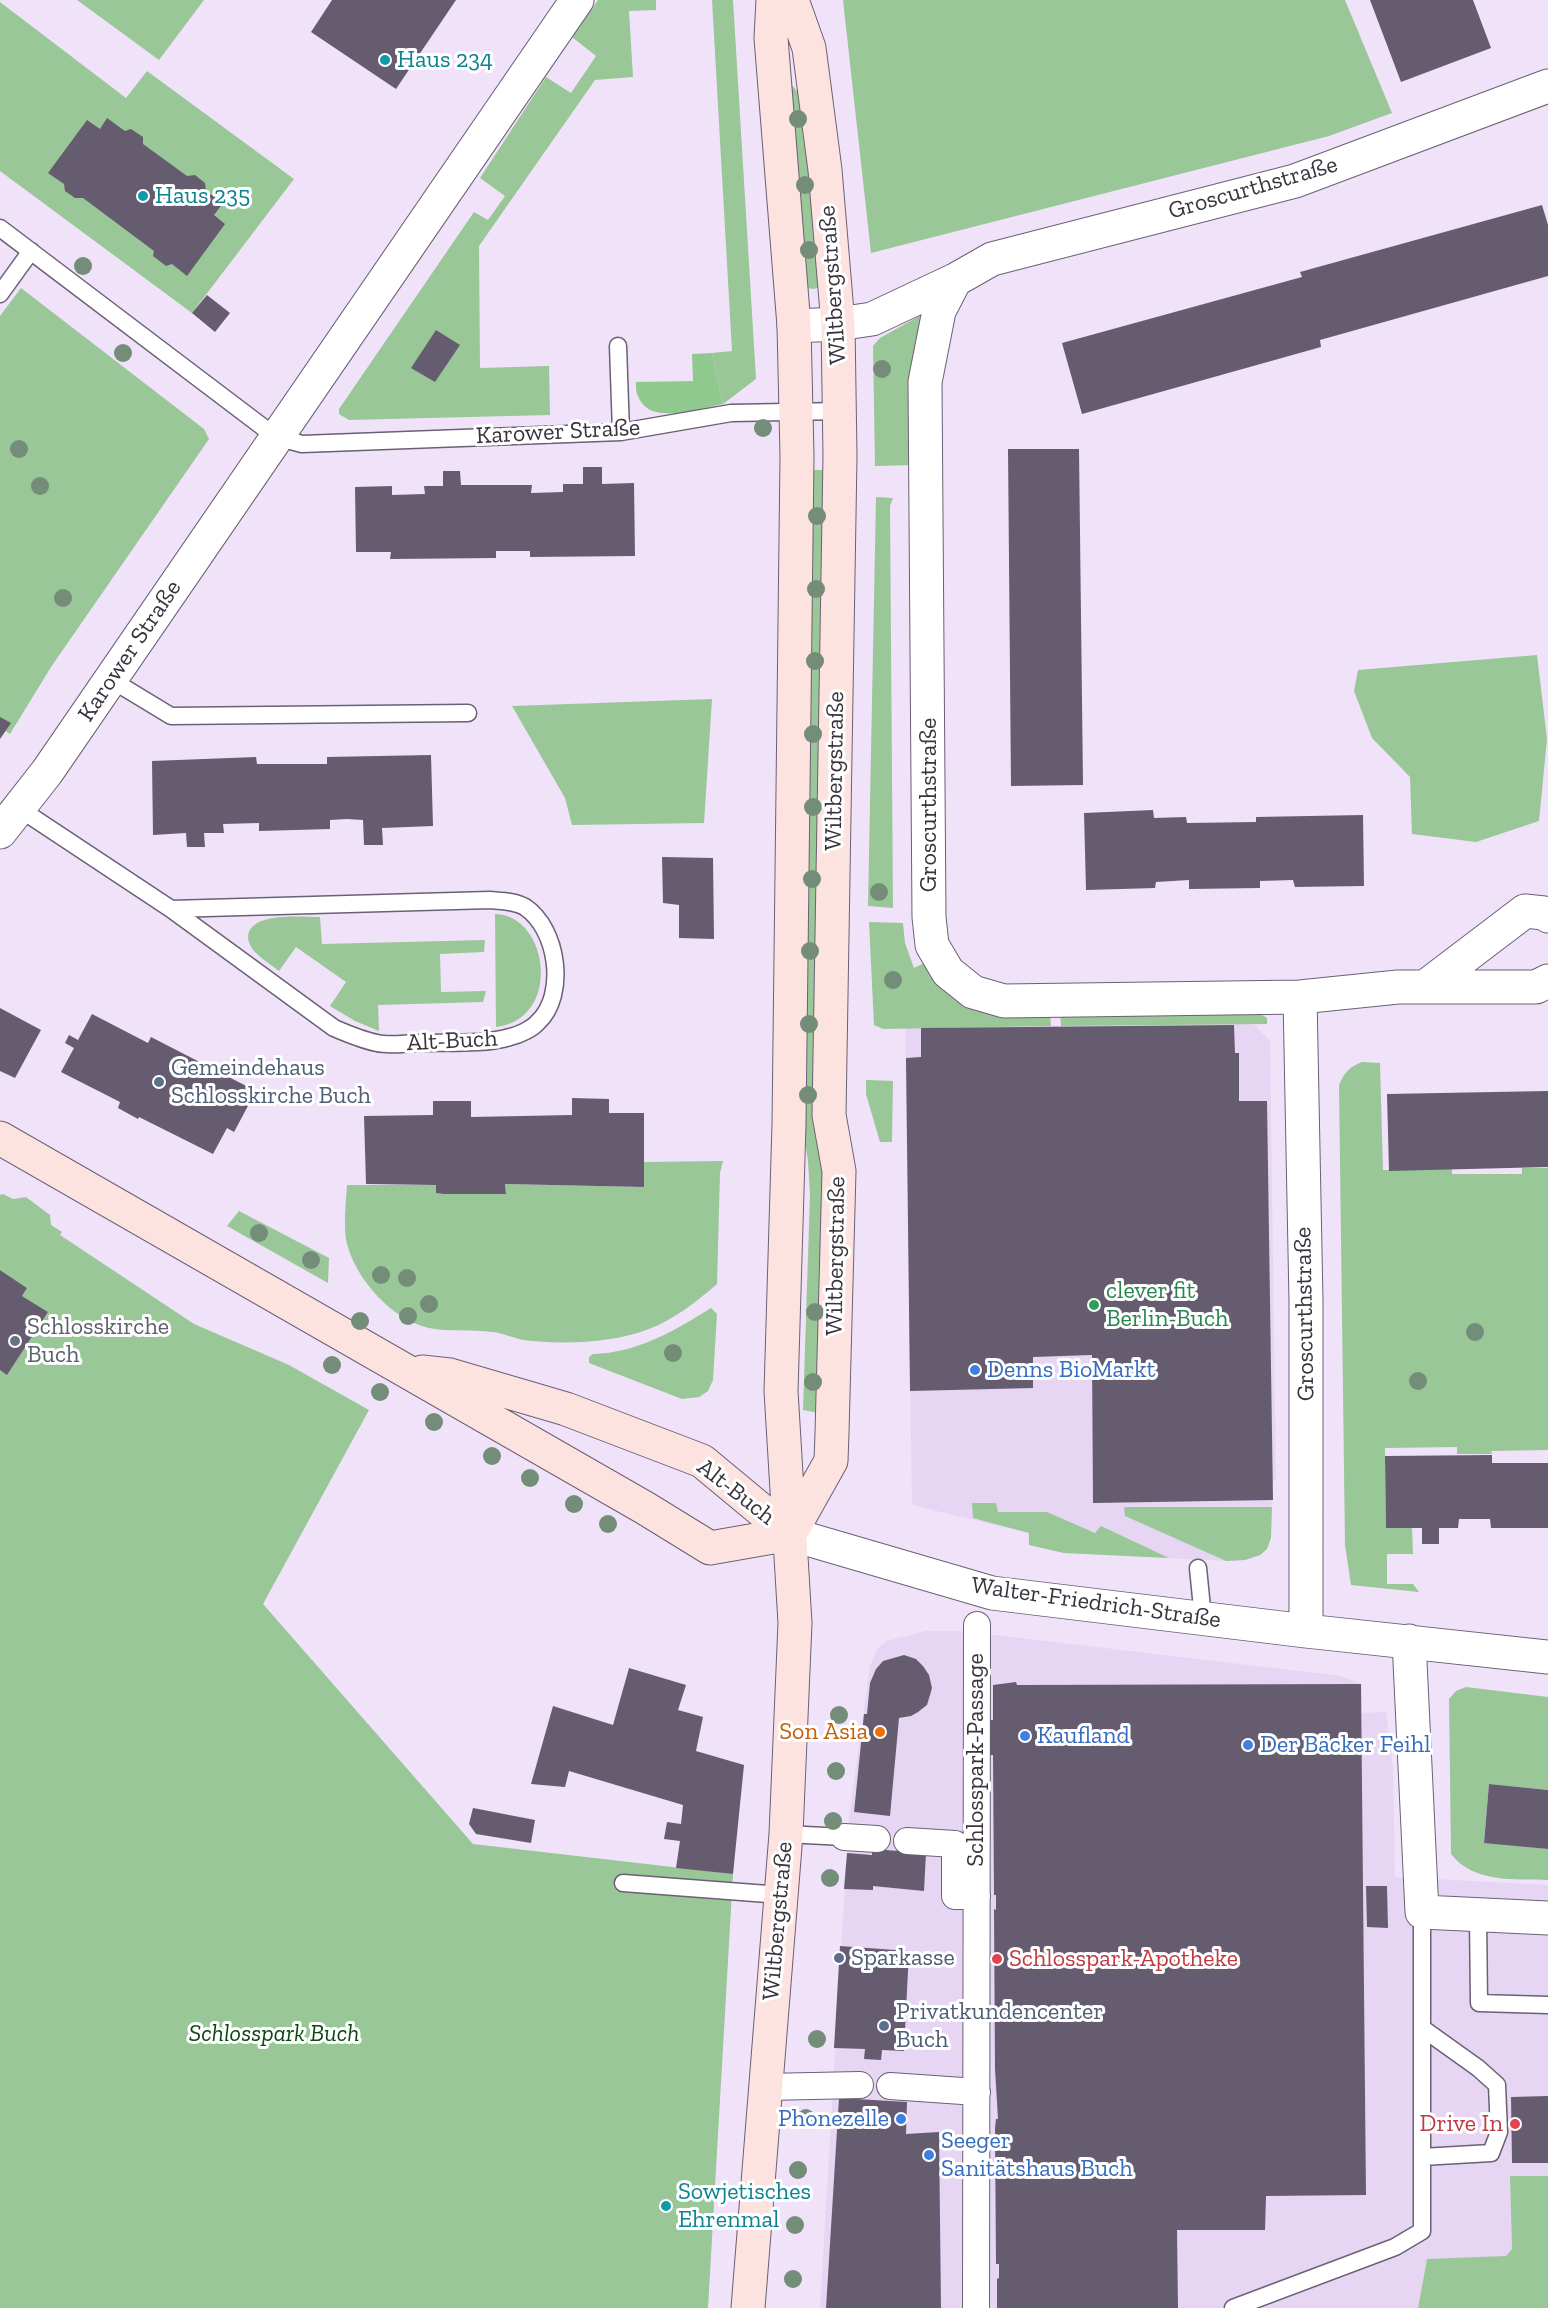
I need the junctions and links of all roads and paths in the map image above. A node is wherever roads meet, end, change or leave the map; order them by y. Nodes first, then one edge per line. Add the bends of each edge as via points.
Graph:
1 (577, 0) edge
2 (772, 0) edge
3 (792, 0) edge
4 (1548, 86) edge
5 (0, 228) edge
6 (31, 252) junction
7 (955, 280) junction
8 (0, 294) edge
9 (838, 324) junction
10 (794, 326) junction
11 (618, 346) dead end
12 (796, 411) junction
13 (840, 411) junction
14 (621, 432) junction
15 (276, 437) junction
16 (110, 679) junction
17 (468, 713) dead end
18 (9, 820) edge
19 (171, 909) junction
20 (1548, 916) edge
21 (1548, 981) edge
22 (1425, 987) junction
23 (1300, 997) junction
24 (0, 1138) edge
25 (403, 1370) junction
26 (790, 1534) junction
27 (1198, 1568) dead end
28 (1203, 1618) junction
29 (976, 1625) dead end
30 (1306, 1631) junction
31 (1409, 1641) junction
32 (1548, 1657) edge
33 (786, 1834) junction
34 (844, 1837) joint
35 (877, 1839) dead end
36 (907, 1841) dead end
37 (623, 1882) dead end
38 (781, 1895) junction
39 (977, 1896) junction
40 (1422, 1912) junction
41 (1478, 1916) junction
42 (1548, 1918) edge
43 (1548, 2005) edge
44 (1422, 2028) junction
45 (860, 2085) dead end
46 (890, 2086) dead end
47 (765, 2087) junction
48 (977, 2092) junction
49 (1422, 2157) junction
50 (748, 2308) edge
51 (976, 2308) edge
52 (1233, 2308) edge

1 - 15 street, Karower Straße
2 - 10 main road, Wiltbergstraße via 771,38
3 - 9 main road, Wiltbergstraße via 809,48 825,170
4 - 7 street, Groscurthstraße via 1295,181 992,259
5 - 6 lane, Karower Straße
6 - 8 lane
6 - 15 lane, Karower Straße
7 - 9 street, Groscurthstraße via 872,319
7 - 23 street, Groscurthstraße via 939,311 925,382 932,945 948,972 973,992 1004,1001
9 - 10 street, Groscurthstraße
9 - 13 main road, Wiltbergstraße
10 - 12 main road, Wiltbergstraße
11 - 14 lane
12 - 13 lane, Karower Straße
12 - 14 lane, Karower Straße via 731,413
12 - 26 main road, Wiltbergstraße via 789,1124 781,1391
13 - 26 main road, Wiltbergstraße via 829,1115 839,1171 831,1461
14 - 15 lane, Karower Straße via 302,444
15 - 16 street, Karower Straße
16 - 17 lane via 171,716
16 - 18 street, Karower Straße
18 - 19 lane, Alt-Buch
19 - 19 lane, Alt-Buch via 334,1028 380,1044 511,1037 538,1023 555,990 554,959 541,921 524,907 507,901
20 - 22 street via 1525,911
21 - 22 street, Groscurthstraße via 1536,987
22 - 23 street, Groscurthstraße
23 - 30 street, Groscurthstraße via 1306,1302
24 - 25 main road, Alt-Buch
25 - 26 main road, Alt-Buch via 450,1375 547,1403 702,1461
25 - 26 main road, Alt-Buch via 710,1548
26 - 28 street, Walter-Friedrich-Straße via 992,1593
26 - 33 main road, Wiltbergstraße via 795,1623
27 - 28 lane
28 - 30 street, Walter-Friedrich-Straße
29 - 39 street, Schlosspark-Passage
30 - 31 street, Walter-Friedrich-Straße
31 - 32 street, Walter-Friedrich-Straße
31 - 40 street
33 - 34 lane
33 - 38 main road, Wiltbergstraße
34 - 35 street
36 - 39 street, Schlosspark-Passage via 955,1844 955,1896
37 - 38 lane
38 - 47 main road, Wiltbergstraße
39 - 48 street, Schlosspark-Passage
40 - 41 street
40 - 44 lane
41 - 42 street
41 - 43 lane via 1479,2003
44 - 49 lane
44 - 49 lane via 1497,2085 1500,2132 1491,2153
45 - 47 street
46 - 48 street
47 - 50 main road, Wiltbergstraße
48 - 51 street, Schlosspark-Passage
49 - 52 lane via 1422,2231 1395,2247

